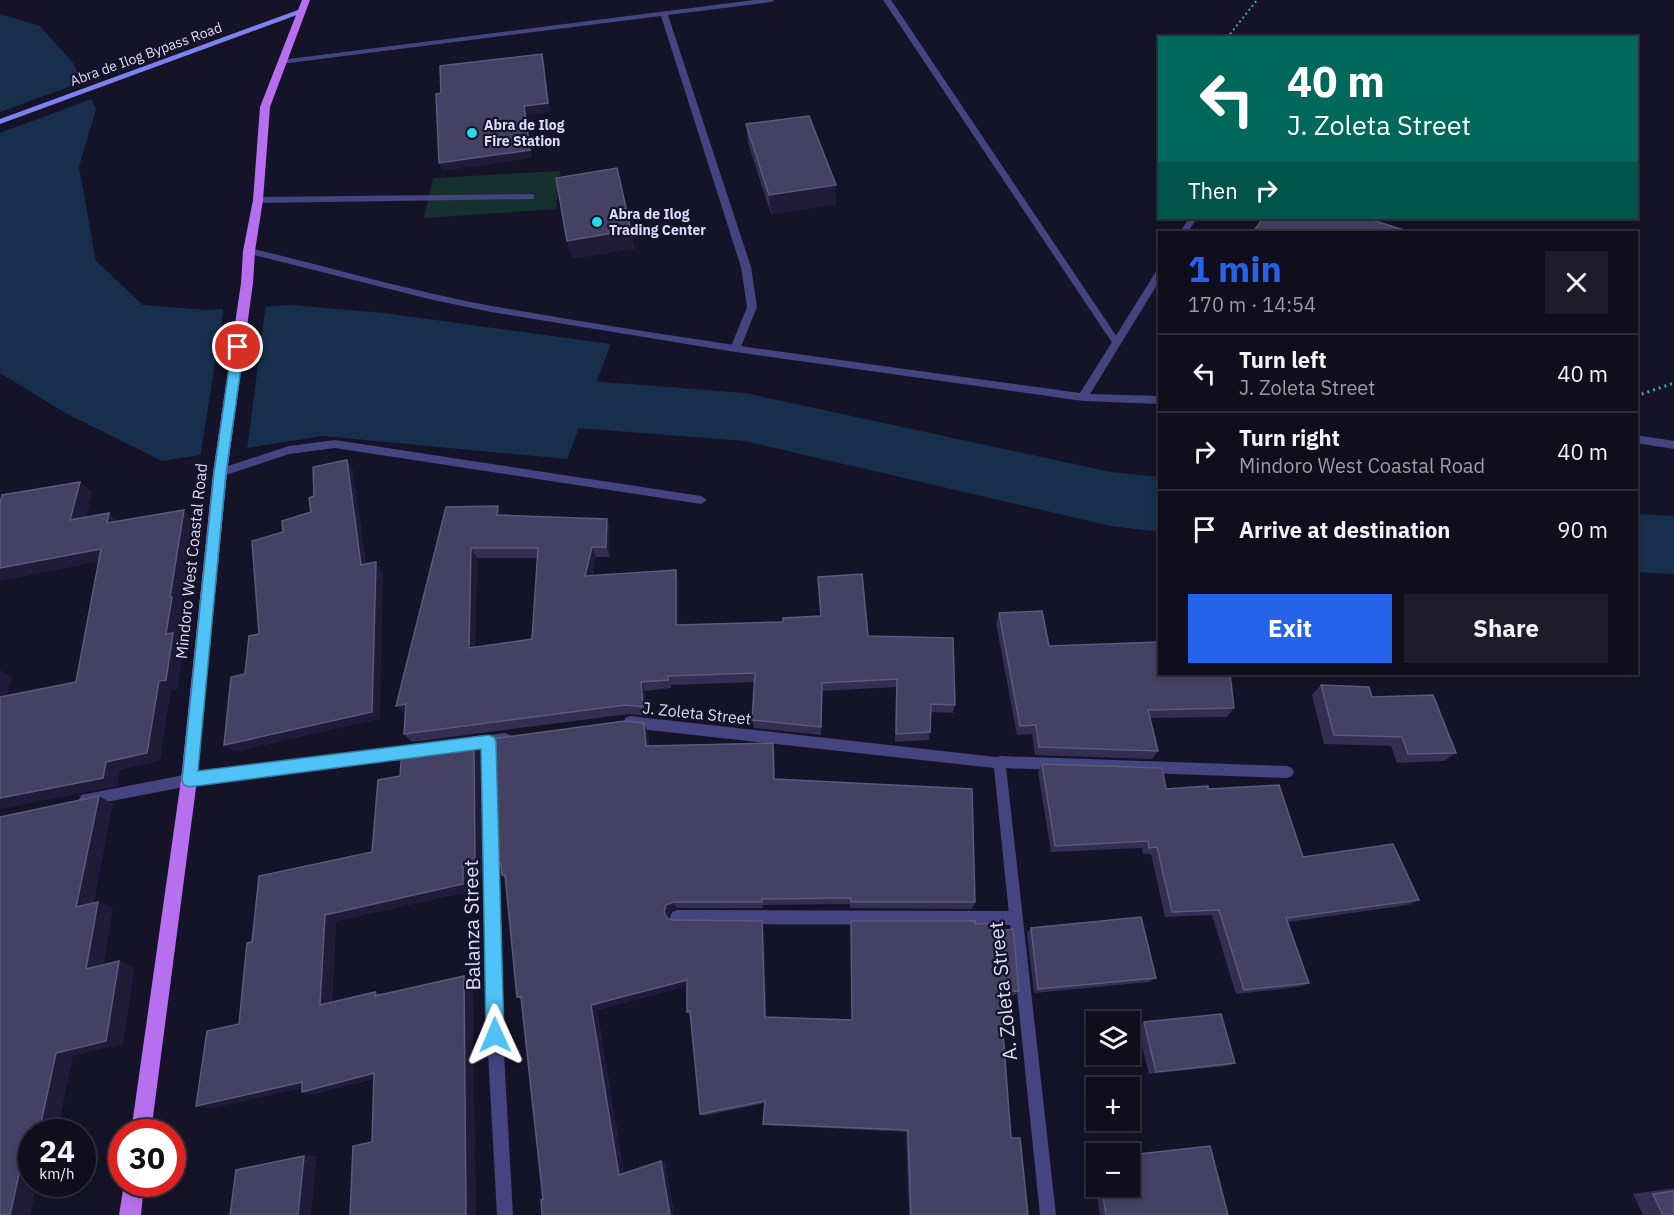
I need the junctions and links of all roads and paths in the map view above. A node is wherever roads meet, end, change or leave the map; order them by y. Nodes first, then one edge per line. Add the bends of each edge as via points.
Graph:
1 (306, 0) edge
2 (771, 0) edge
3 (887, 0) edge
4 (1257, 0) edge
5 (301, 12) junction
6 (664, 15) junction
7 (1229, 36) edge
8 (281, 62) junction
9 (0, 122) edge
10 (531, 197) dead end
11 (258, 200) junction
12 (249, 251) junction
13 (1158, 275) edge
14 (1116, 342) junction
15 (735, 349) junction
16 (1674, 383) edge
17 (1638, 395) edge
18 (1083, 397) junction
19 (1158, 400) edge
20 (1638, 439) edge
21 (1674, 445) edge
22 (220, 473) junction
23 (701, 500) dead end
24 (618, 724) edge
25 (524, 737) edge
26 (489, 741) junction
27 (1000, 762) junction
28 (1287, 772) dead end
29 (189, 780) junction
30 (78, 802) edge
31 (677, 918) edge
32 (1016, 918) junction
33 (143, 1119) edge
34 (132, 1197) edge
35 (130, 1215) edge
36 (505, 1215) edge
37 (1048, 1215) edge

1 - 5 main road, Mindoro West Coastal Road
2 - 6 street
3 - 14 street
4 - 7 path
5 - 8 main road, Mindoro West Coastal Road
5 - 9 main road, Abra de Ilog Bypass Road
6 - 8 street
6 - 15 street via 746,267 752,307
8 - 11 main road, Mindoro West Coastal Road via 264,107
10 - 11 street
11 - 12 main road, Mindoro West Coastal Road
12 - 15 street via 480,307
12 - 22 main road, Mindoro West Coastal Road
13 - 14 street
14 - 18 street
15 - 18 street
16 - 17 path
18 - 19 street
20 - 21 street
22 - 23 street via 289,450 335,444
22 - 29 main road, Mindoro West Coastal Road
24 - 27 street, J. Zoleta Street via 629,722
25 - 26 street
26 - 29 street
26 - 36 street, Balanza Street via 495,1035
27 - 28 street, J. Zoleta Street
27 - 32 street, A. Zoleta Street
29 - 30 street
29 - 33 main road, Mindoro West Coastal Road
31 - 32 street
32 - 37 street, A. Zoleta Street
34 - 35 main road

